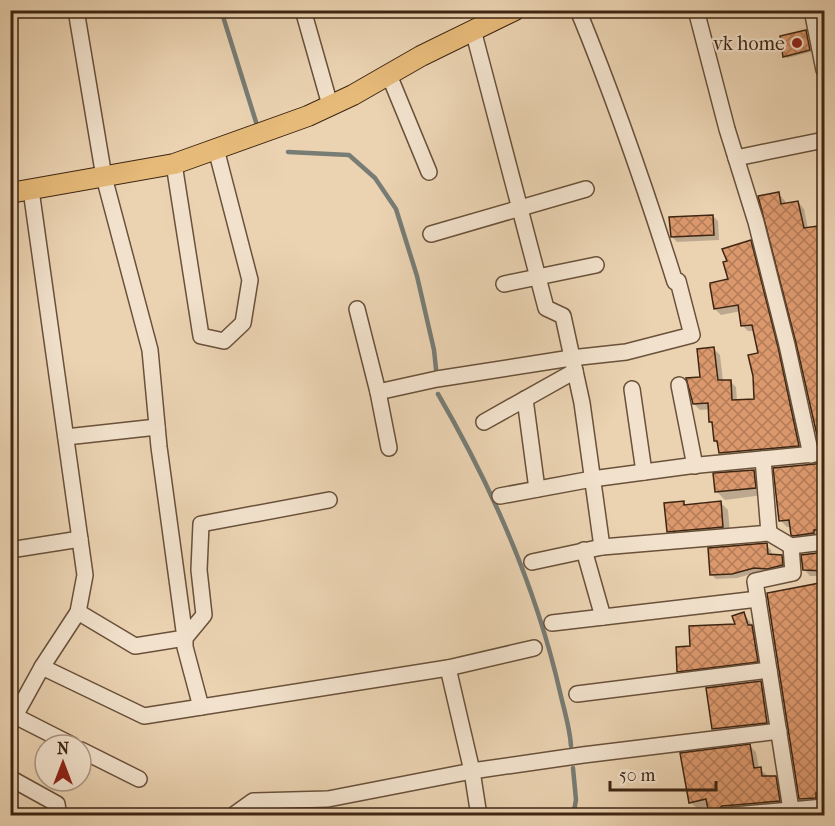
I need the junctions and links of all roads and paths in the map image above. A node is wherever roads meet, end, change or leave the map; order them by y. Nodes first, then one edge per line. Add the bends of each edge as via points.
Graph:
1 (76, 10) edge
2 (303, 10) edge
3 (515, 10) edge
4 (578, 10) edge
5 (696, 10) edge
6 (812, 10) edge
7 (483, 21) edge
8 (825, 70) edge
9 (389, 75) junction
10 (330, 105) junction
11 (825, 140) edge
12 (216, 148) junction
13 (736, 158) junction
14 (174, 164) junction
15 (429, 172) dead end
16 (104, 177) junction
17 (586, 189) dead end
18 (31, 190) junction
19 (10, 193) edge
20 (520, 208) junction
21 (430, 234) dead end
22 (596, 265) dead end
23 (538, 277) junction
24 (504, 284) dead end
25 (357, 309) dead end
26 (573, 364) junction
27 (679, 385) dead end
28 (632, 389) dead end
29 (378, 392) junction
30 (525, 399) junction
31 (484, 422) dead end
32 (157, 427) junction
33 (66, 437) junction
34 (388, 448) dead end
35 (818, 454) edge
36 (763, 459) junction
37 (695, 466) junction
38 (644, 472) junction
39 (592, 478) junction
40 (537, 489) junction
41 (500, 496) dead end
42 (329, 500) dead end
43 (769, 533) junction
44 (80, 539) junction
45 (825, 542) edge
46 (791, 546) junction
47 (602, 548) junction
48 (10, 550) edge
49 (584, 550) junction
50 (532, 562) dead end
51 (758, 599) junction
52 (78, 612) junction
53 (603, 617) junction
54 (552, 623) dead end
55 (185, 638) junction
56 (534, 648) dead end
57 (42, 667) junction
58 (448, 668) junction
59 (769, 670) junction
60 (578, 694) dead end
61 (201, 707) junction
62 (13, 715) edge
63 (779, 731) junction
64 (48, 733) edge
65 (93, 756) edge
66 (472, 771) junction
67 (10, 778) edge
68 (139, 779) dead end
69 (825, 807) edge
70 (267, 808) edge
71 (792, 813) edge
72 (59, 816) edge
73 (232, 816) edge
74 (479, 816) edge
75 (723, 816) edge

1 - 16 street
2 - 10 street
3 - 7 main road
4 - 26 street via 645,186 692,335
5 - 13 street
6 - 8 street
7 - 9 main road
7 - 20 street
9 - 10 main road
9 - 15 street
10 - 12 main road
11 - 13 street
12 - 14 main road
12 - 14 street via 250,280 243,323 224,341 201,336
13 - 35 street
14 - 16 main road
16 - 18 main road
16 - 32 street via 150,350
17 - 20 street
18 - 19 main road
18 - 33 street
20 - 21 street
20 - 23 street
22 - 23 street
23 - 24 street
23 - 26 street via 546,308 562,316
25 - 29 street
26 - 29 street via 437,379
26 - 30 street
26 - 39 street
27 - 37 street
28 - 38 street
29 - 34 street
30 - 31 street
30 - 40 street
32 - 33 street
32 - 55 street
33 - 44 street
35 - 36 street
36 - 37 street
36 - 43 street
37 - 38 street
38 - 39 street
39 - 40 street
39 - 47 street
40 - 41 street
42 - 55 street via 201,524 199,570 204,615
43 - 46 street
43 - 47 street
44 - 48 street
44 - 52 street via 85,575
45 - 46 street
46 - 51 street via 793,573 755,581
47 - 49 street
49 - 50 street
49 - 53 street
51 - 53 street
51 - 59 street
52 - 55 street via 135,646
52 - 57 street
53 - 54 street
55 - 61 street
56 - 58 street
57 - 61 street via 144,716
57 - 62 street
58 - 61 street
58 - 66 street
59 - 60 street
59 - 63 street
62 - 64 street
63 - 66 street
63 - 71 street
65 - 68 street
66 - 70 street
66 - 74 street
67 - 72 street via 57,804
69 - 71 street
70 - 73 street via 253,801
71 - 75 street

